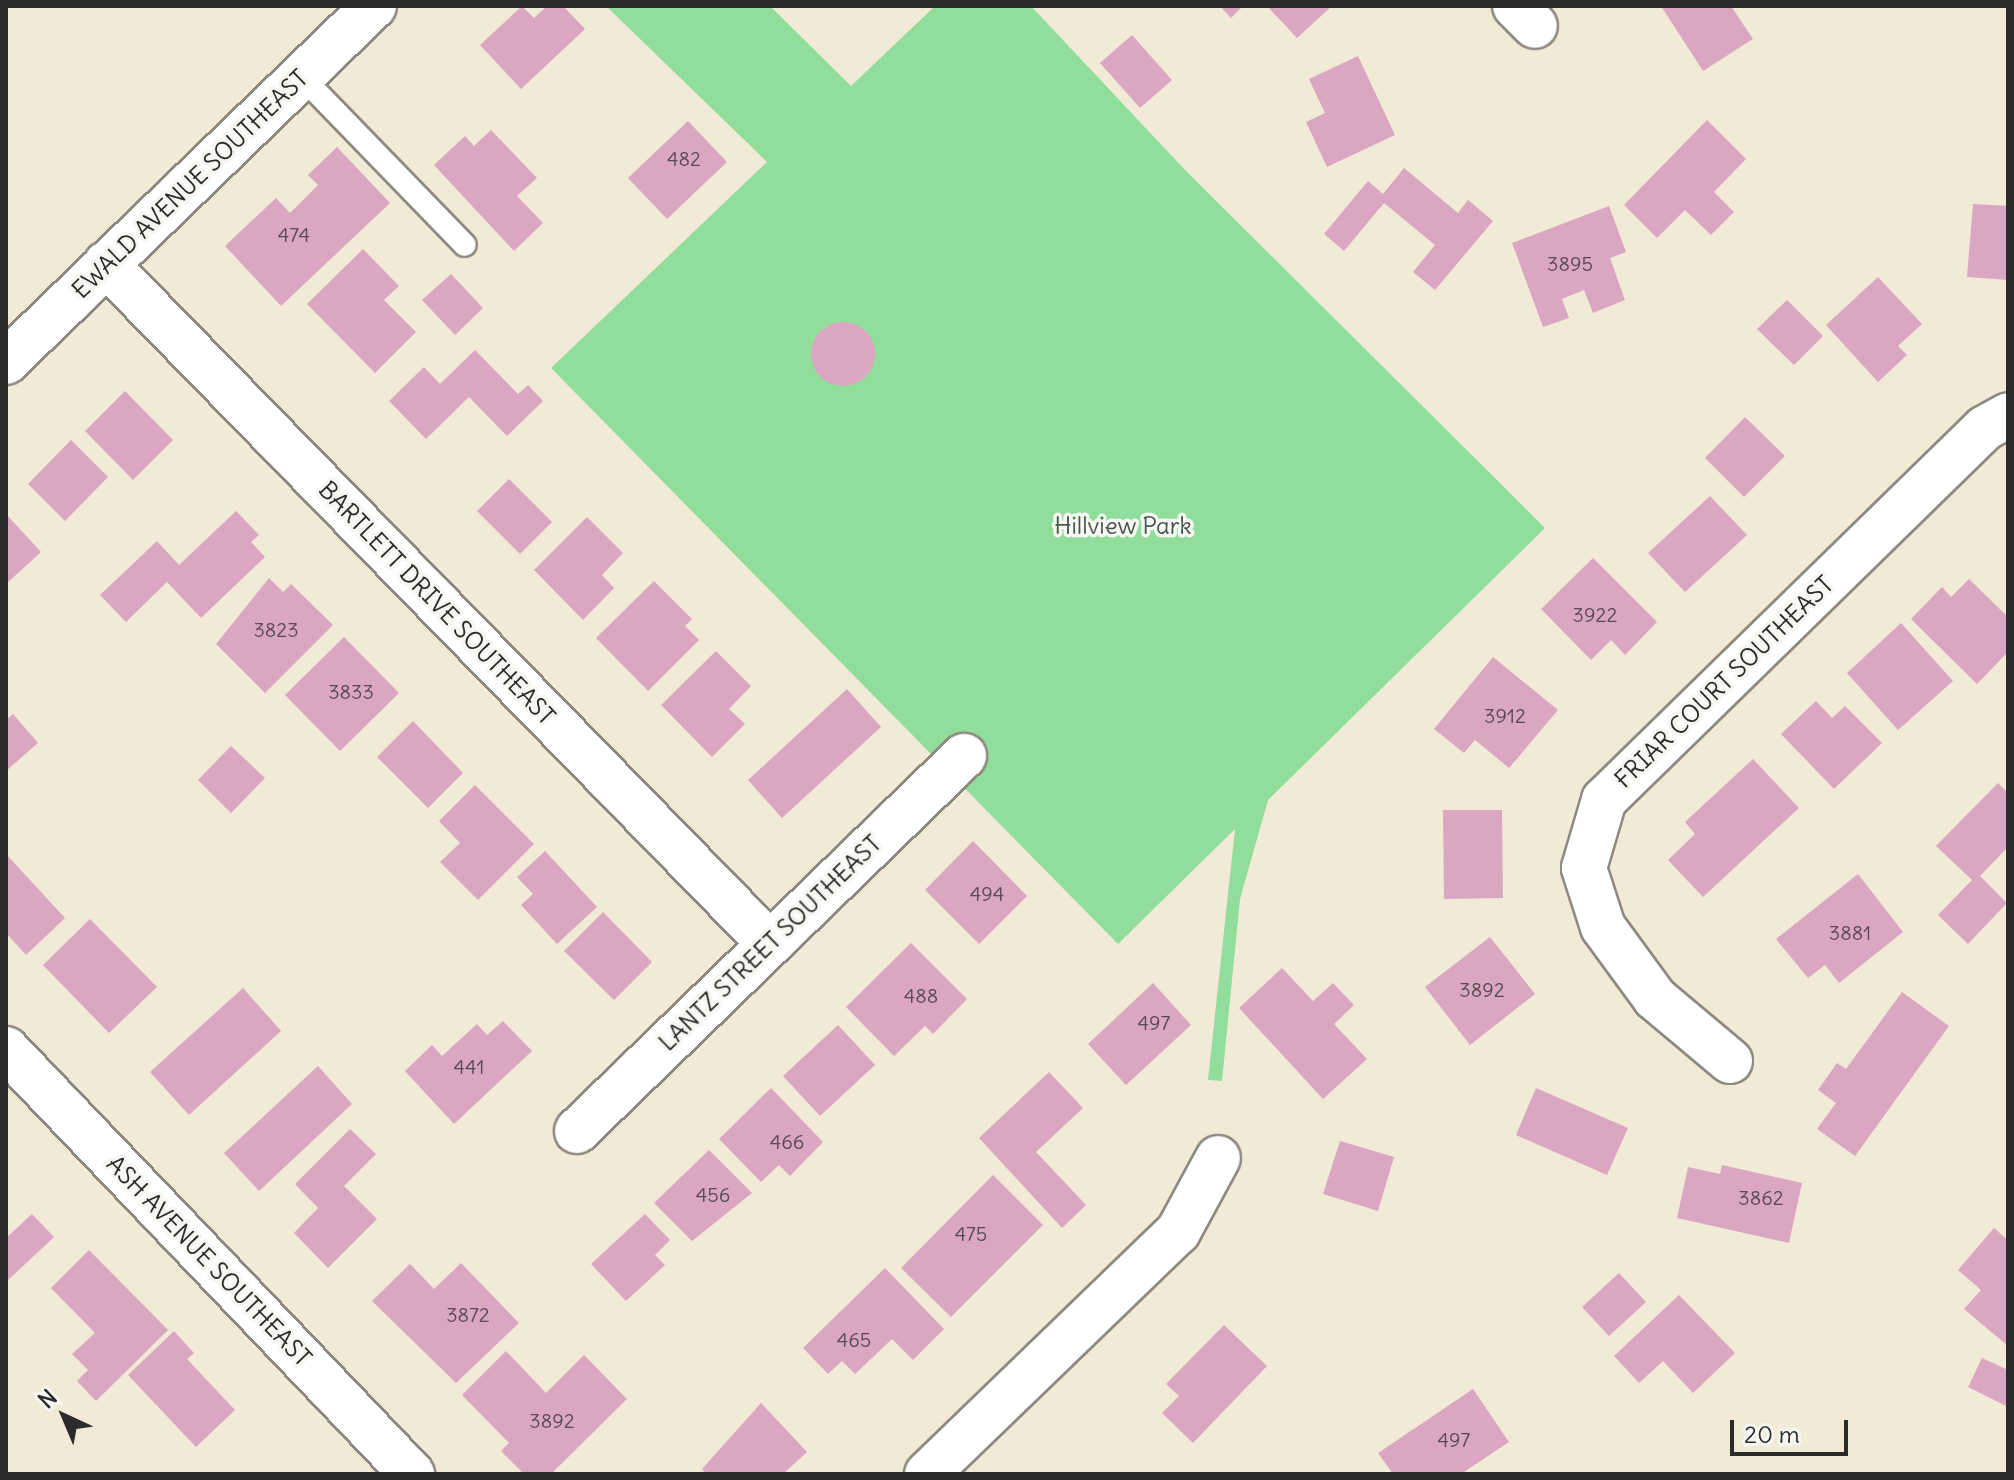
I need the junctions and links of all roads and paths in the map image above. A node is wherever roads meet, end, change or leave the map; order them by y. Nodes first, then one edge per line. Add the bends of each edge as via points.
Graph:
1 (374, 6) edge
2 (301, 76) junction
3 (465, 245) dead end
4 (106, 264) junction
5 (6, 362) edge
6 (2008, 415) edge
7 (964, 756) dead end
8 (768, 942) junction
9 (6, 1049) edge
10 (1730, 1061) dead end
11 (577, 1131) dead end
12 (1218, 1158) dead end
13 (412, 1474) edge
14 (927, 1474) edge

1 - 2 street, EWALD AVENUE SOUTHEAST
2 - 3 lane
2 - 4 street, EWALD AVENUE SOUTHEAST
4 - 5 street, EWALD AVENUE SOUTHEAST
4 - 8 street, BARTLETT DRIVE SOUTHEAST
6 - 10 street, FRIAR COURT SOUTHEAST via 1985,428 1604,800 1584,868 1603,927 1655,998
7 - 8 street, LANTZ STREET SOUTHEAST
8 - 11 street, LANTZ STREET SOUTHEAST
9 - 13 street, ASH AVENUE SOUTHEAST
12 - 14 street via 1178,1232

